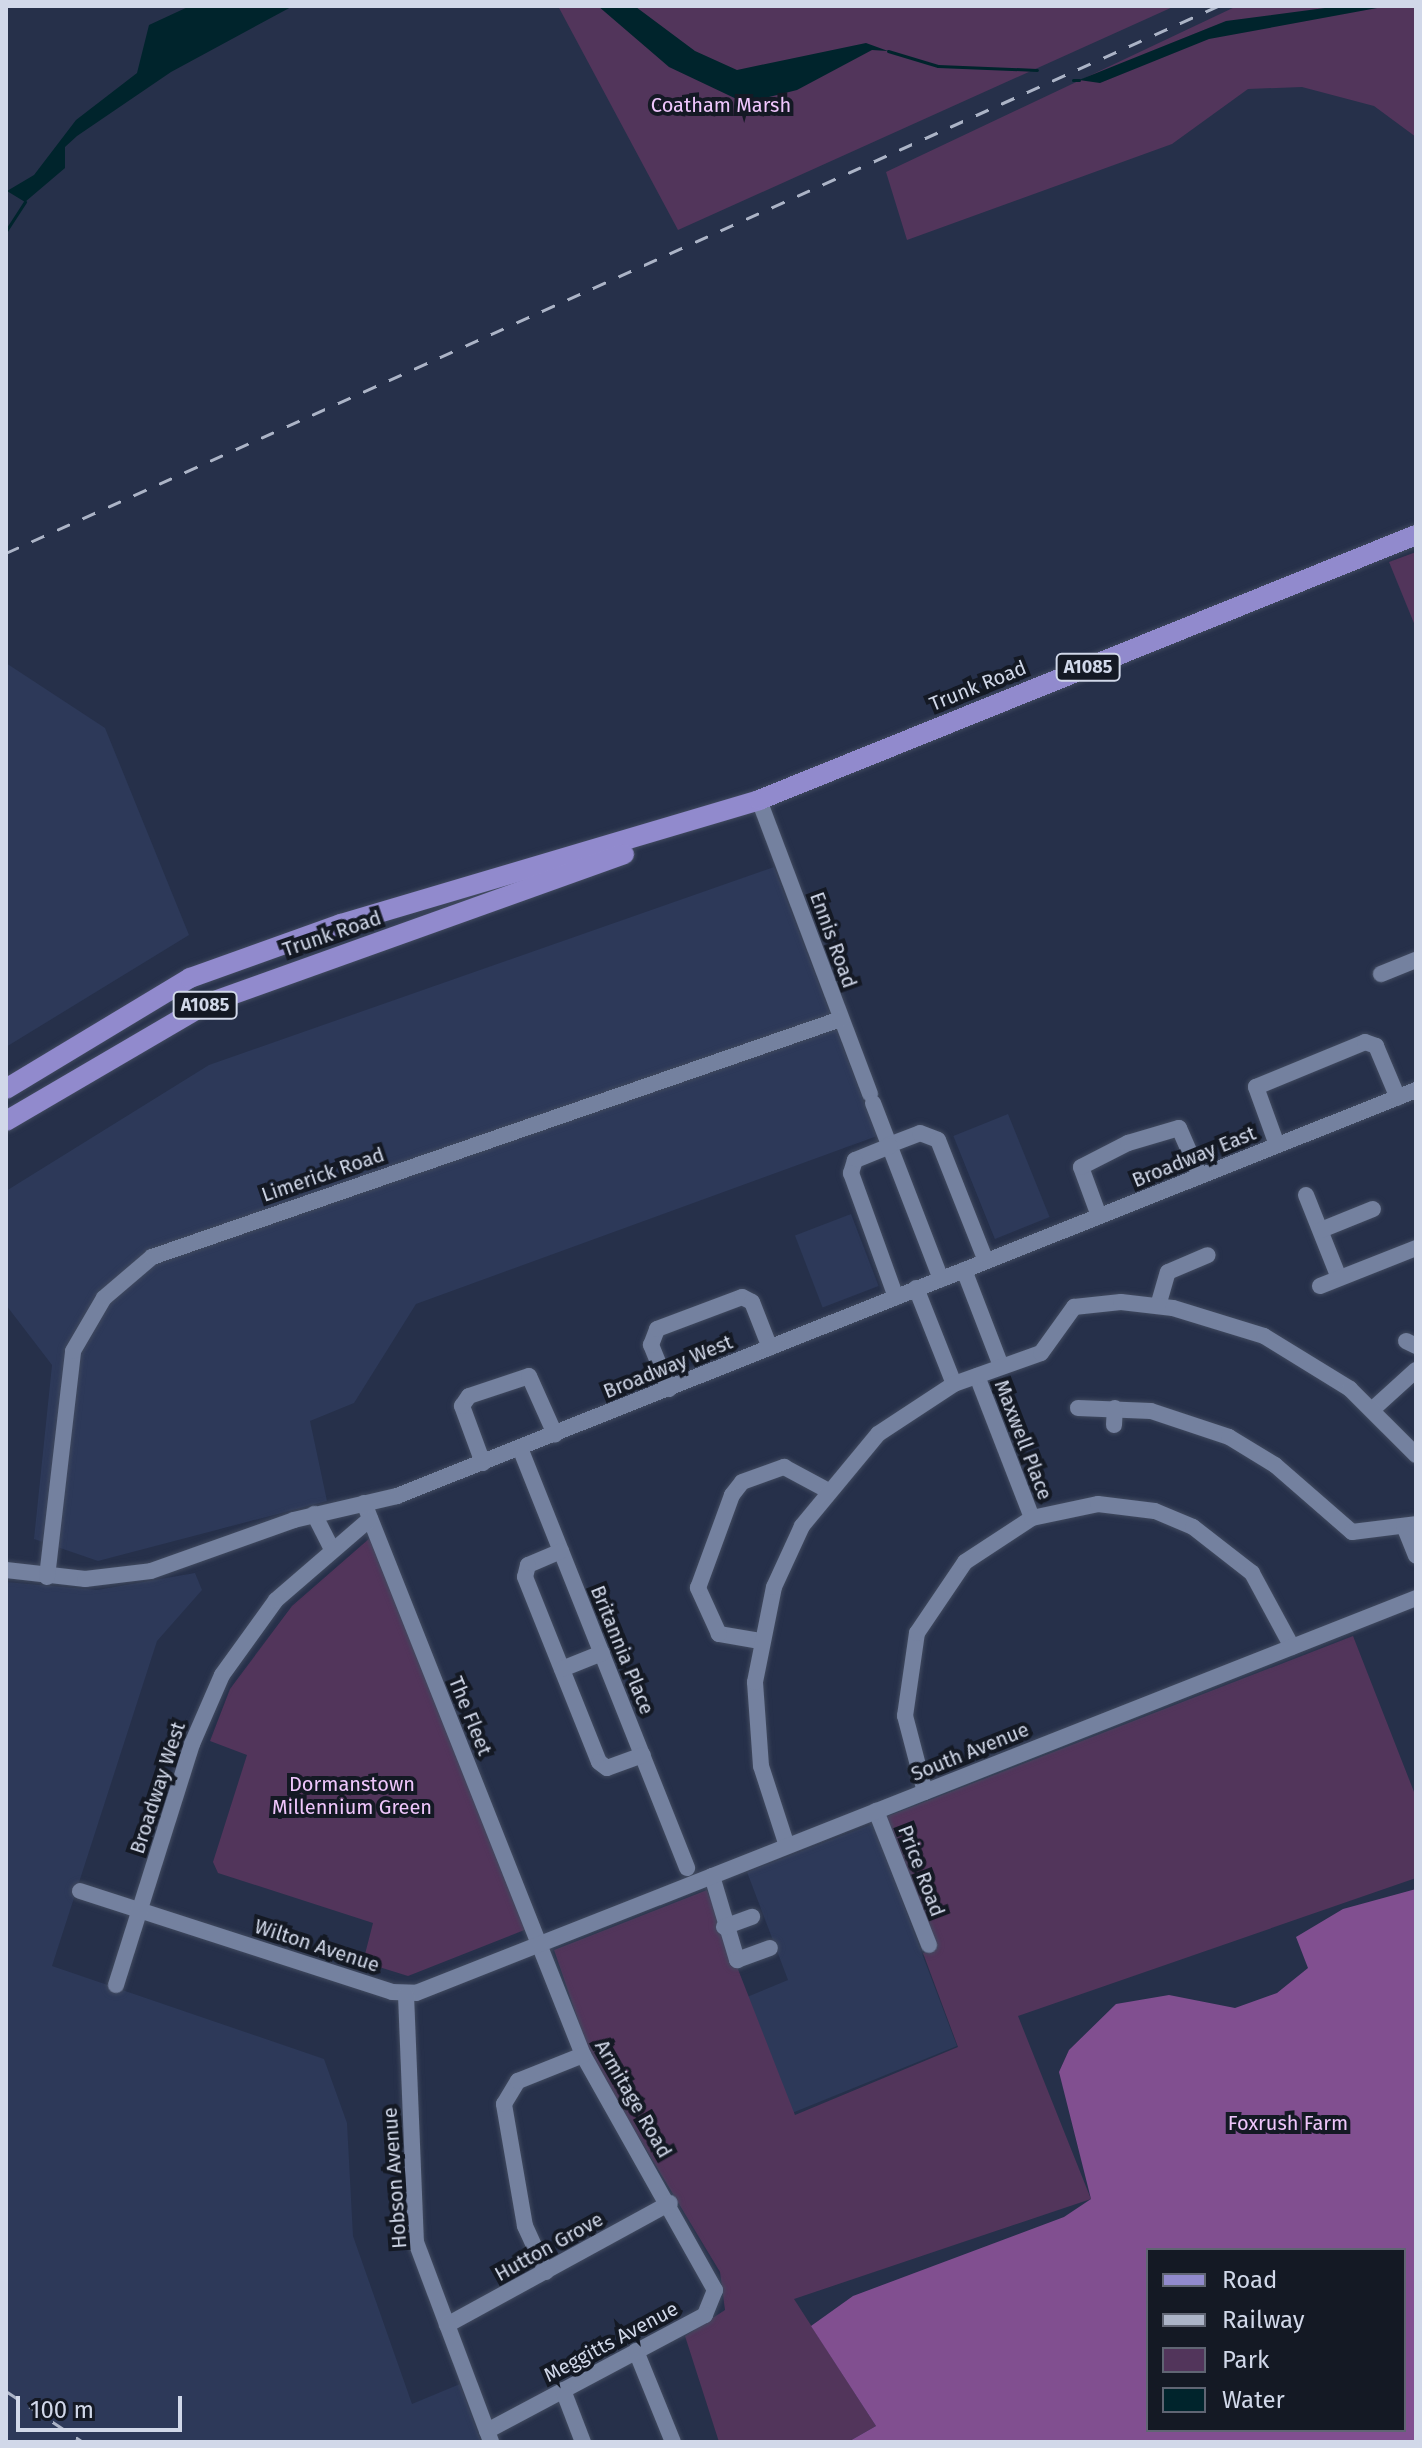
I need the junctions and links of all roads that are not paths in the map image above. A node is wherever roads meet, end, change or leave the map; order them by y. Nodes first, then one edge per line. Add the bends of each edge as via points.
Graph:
1 (1416, 535) edge
2 (759, 800) junction
3 (690, 824) junction
4 (1416, 960) edge
5 (1381, 974) dead end
6 (841, 1019) junction
7 (6, 1089) edge
8 (1416, 1090) edge
9 (1398, 1098) junction
10 (6, 1121) edge
11 (889, 1145) junction
12 (1277, 1145) junction
13 (1200, 1176) junction
14 (1306, 1195) dead end
15 (1373, 1209) dead end
16 (1099, 1216) junction
17 (1321, 1230) junction
18 (1416, 1248) edge
19 (1208, 1255) dead end
20 (986, 1261) junction
21 (964, 1270) junction
22 (1339, 1278) junction
23 (941, 1279) junction
24 (1320, 1286) dead end
25 (916, 1288) junction
26 (896, 1297) junction
27 (1158, 1306) junction
28 (770, 1348) junction
29 (1001, 1366) junction
30 (1416, 1370) edge
31 (977, 1376) junction
32 (954, 1384) junction
33 (669, 1389) junction
34 (1078, 1408) dead end
35 (1373, 1409) junction
36 (555, 1434) junction
37 (520, 1448) junction
38 (1416, 1455) edge
39 (483, 1463) junction
40 (825, 1489) junction
41 (367, 1511) junction
42 (314, 1514) junction
43 (1032, 1518) junction
44 (1410, 1525) edge
45 (331, 1547) junction
46 (561, 1551) junction
47 (1416, 1556) edge
48 (6, 1570) edge
49 (47, 1577) junction
50 (1416, 1598) edge
51 (760, 1641) junction
52 (1292, 1647) junction
53 (602, 1653) junction
54 (562, 1669) junction
55 (643, 1755) junction
56 (925, 1792) junction
57 (876, 1811) junction
58 (787, 1846) junction
59 (687, 1868) dead end
60 (712, 1876) junction
61 (80, 1891) dead end
62 (140, 1910) junction
63 (752, 1917) dead end
64 (724, 1927) junction
65 (540, 1944) junction
66 (929, 1945) dead end
67 (770, 1948) dead end
68 (116, 1985) dead end
69 (406, 1995) junction
70 (583, 2055) junction
71 (670, 2203) junction
72 (708, 2265) joint
73 (546, 2272) junction
74 (447, 2325) junction
75 (636, 2351) junction
76 (563, 2390) junction
77 (489, 2436) edge
78 (583, 2442) edge
79 (673, 2442) edge

1 - 2 main road, Trunk Road / A1085
2 - 3 main road, Trunk Road / A1085
2 - 6 street, Ennis Road
3 - 7 main road, Trunk Road / A1085 via 341,924 190,978
3 - 10 main road, Trunk Road / A1085 via 586,871 206,1004
4 - 5 street
6 - 11 street, Ennis Road
6 - 49 street, Limerick Road via 197,1238 139,1266 104,1298 73,1351
8 - 9 street, Broadway East
9 - 12 street, Broadway East
9 - 12 street via 1376,1046 1365,1042 1256,1087
11 - 20 street via 920,1133 938,1140
11 - 23 street, Ennis Road
11 - 26 street via 855,1160 851,1173
12 - 13 street, Broadway East
13 - 16 street, Broadway East
13 - 16 street via 1179,1128 1128,1143 1081,1167
14 - 17 street
15 - 17 street
16 - 20 street, Broadway East
17 - 22 street
18 - 22 street
19 - 27 street via 1168,1272
20 - 21 street, Broadway West
21 - 23 street, Broadway West
21 - 29 street, Maxwell Place
22 - 24 street
23 - 25 street, Broadway West
25 - 26 street, Broadway West
25 - 32 street
26 - 28 street, Broadway West
27 - 29 street via 1082,1304 1062,1317 1041,1353
27 - 35 street via 1264,1336
28 - 33 street, Broadway West
28 - 33 street via 752,1302 742,1297 657,1329 651,1345
29 - 31 street
30 - 35 street
31 - 32 street
31 - 43 street, Maxwell Place
32 - 40 street via 878,1434
33 - 36 street, Broadway West
34 - 44 street via 1184,1420 1245,1445 1341,1528 1363,1533
35 - 38 street
36 - 37 street, Broadway West
36 - 39 street via 529,1376 469,1396 462,1406
37 - 39 street, Broadway West
37 - 46 street, Britannia Place
39 - 41 street, Broadway West
40 - 51 street via 783,1562
40 - 51 street via 784,1467 742,1482 732,1495 698,1588 719,1634
41 - 42 street
41 - 45 street, Broadway West
41 - 65 street, The Fleet
42 - 45 street
42 - 49 street via 172,1566
43 - 52 street via 1098,1504 1155,1511 1193,1527 1252,1573
43 - 56 street via 965,1562 917,1633 905,1716
44 - 47 street
45 - 62 street, Broadway West via 259,1620 222,1675
46 - 53 street, Britannia Place
46 - 54 street via 524,1572
48 - 49 street
50 - 52 street, South Avenue
51 - 58 street via 756,1727
52 - 56 street, South Avenue
53 - 54 street
53 - 55 street, Britannia Place
54 - 55 street via 602,1766
55 - 59 street, Britannia Place
56 - 57 street, South Avenue
57 - 58 street, South Avenue
57 - 66 street, Price Road
58 - 60 street, South Avenue
60 - 64 street
60 - 65 street, South Avenue
61 - 62 street, Wilton Avenue
62 - 68 street, Broadway West
62 - 69 street, Wilton Avenue
63 - 64 street
64 - 67 street via 737,1960
65 - 69 street
65 - 70 street, Armitage Road
69 - 74 street, Hobson Avenue via 415,2231
70 - 71 street, Armitage Road
70 - 73 street via 518,2081 504,2104 525,2226
71 - 72 street, Armitage Road
71 - 73 street, Hutton Grove
72 - 75 street, Meggitts Avenue via 715,2306
73 - 74 street, Hutton Grove
74 - 77 street, Hobson Avenue
75 - 76 street, Meggitts Avenue
75 - 79 street
76 - 77 street, Meggitts Avenue
76 - 78 street

